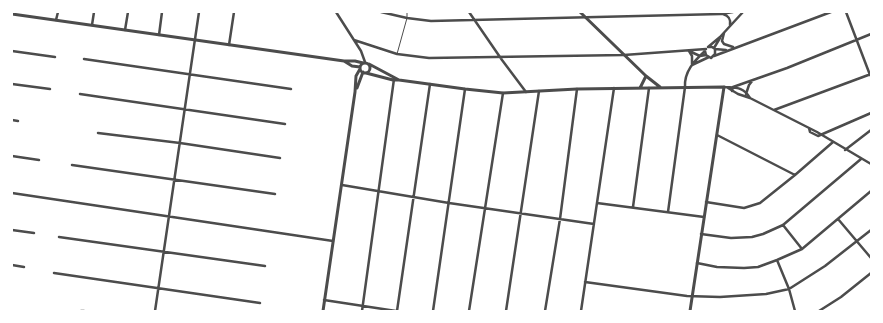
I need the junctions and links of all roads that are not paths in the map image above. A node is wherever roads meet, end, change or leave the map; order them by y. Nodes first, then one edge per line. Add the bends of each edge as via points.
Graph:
1 (58, 12) edge
2 (94, 12) edge
3 (128, 12) edge
4 (162, 12) edge
5 (199, 12) edge
6 (234, 12) edge
7 (336, 12) edge
8 (381, 12) edge
9 (407, 12) edge
10 (469, 12) edge
11 (580, 12) edge
12 (733, 12) edge
13 (743, 12) edge
14 (831, 12) edge
15 (846, 12) edge
16 (690, 13) edge
17 (12, 14) edge
18 (721, 14) junction
19 (407, 18) junction
20 (586, 18) junction
21 (56, 20) junction
22 (474, 21) junction
23 (92, 25) junction
24 (730, 26) junction
25 (126, 30) junction
26 (724, 33) junction
27 (871, 34) edge
28 (159, 35) junction
29 (720, 38) junction
30 (196, 40) junction
31 (354, 40) junction
32 (856, 40) junction
33 (229, 45) junction
34 (735, 48) junction
35 (706, 49) junction
36 (715, 49) junction
37 (729, 50) junction
38 (12, 51) edge
39 (688, 51) junction
40 (397, 54) junction
41 (624, 54) junction
42 (706, 55) junction
43 (498, 56) junction
44 (700, 56) junction
45 (714, 56) junction
46 (55, 57) dead end
47 (709, 57) junction
48 (84, 59) dead end
49 (344, 61) junction
50 (364, 63) junction
51 (369, 64) junction
52 (692, 65) junction
53 (360, 68) junction
54 (365, 73) junction
55 (871, 74) edge
56 (190, 75) junction
57 (646, 76) junction
58 (394, 78) junction
59 (753, 80) junction
60 (12, 84) edge
61 (430, 84) junction
62 (685, 87) junction
63 (726, 87) junction
64 (733, 87) junction
65 (614, 88) junction
66 (640, 88) junction
67 (649, 88) junction
68 (660, 88) junction
69 (50, 89) dead end
70 (466, 89) junction
71 (577, 89) junction
72 (291, 90) dead end
73 (539, 91) junction
74 (732, 91) junction
75 (355, 92) junction
76 (526, 92) junction
77 (503, 93) junction
78 (747, 93) junction
79 (80, 94) dead end
80 (745, 97) junction
81 (750, 98) junction
82 (186, 109) junction
83 (773, 110) junction
84 (871, 113) edge
85 (12, 120) edge
86 (18, 121) dead end
87 (285, 124) dead end
88 (871, 130) edge
89 (98, 133) dead end
90 (821, 134) junction
91 (717, 135) junction
92 (833, 142) junction
93 (180, 143) junction
94 (845, 150) junction
95 (12, 156) edge
96 (280, 158) dead end
97 (861, 159) junction
98 (39, 160) dead end
99 (871, 164) edge
100 (72, 165) dead end
101 (795, 175) junction
102 (174, 179) junction
103 (342, 185) junction
104 (871, 191) edge
105 (379, 192) junction
106 (12, 193) edge
107 (275, 194) dead end
108 (414, 197) junction
109 (597, 202) junction
110 (706, 202) junction
111 (449, 203) junction
112 (632, 207) junction
113 (486, 208) junction
114 (521, 212) junction
115 (668, 212) junction
116 (169, 215) junction
117 (704, 217) junction
118 (560, 219) junction
119 (838, 219) junction
120 (594, 224) junction
121 (783, 225) junction
122 (12, 230) edge
123 (871, 230) edge
124 (34, 233) dead end
125 (701, 234) junction
126 (59, 237) dead end
127 (333, 240) junction
128 (857, 241) junction
129 (802, 249) junction
130 (164, 252) junction
131 (871, 258) edge
132 (777, 260) junction
133 (696, 262) junction
134 (12, 266) edge
135 (265, 266) dead end
136 (24, 267) dead end
137 (54, 273) dead end
138 (871, 273) edge
139 (586, 282) junction
140 (158, 288) junction
141 (789, 289) junction
142 (692, 296) junction
143 (324, 300) junction
144 (260, 303) dead end
145 (363, 305) junction
146 (155, 311) edge
147 (322, 311) edge
148 (362, 311) edge
149 (396, 311) edge
150 (433, 311) edge
151 (470, 311) edge
152 (506, 311) edge
153 (544, 311) edge
154 (581, 311) edge
155 (690, 311) edge
156 (795, 311) edge
157 (819, 311) edge

1 - 21 street
2 - 23 street
3 - 25 street
4 - 28 street
5 - 30 street
6 - 33 street
7 - 31 street
8 - 19 street
9 - 19 lane
10 - 22 street
11 - 20 street
12 - 18 street
13 - 24 street
14 - 34 street
15 - 32 street
16 - 18 street
16 - 20 street
17 - 21 street
18 - 24 street via 730,18
19 - 22 street
19 - 40 lane
20 - 22 street
20 - 41 street
21 - 23 street
22 - 43 street
23 - 25 street
24 - 26 street
25 - 28 street
26 - 29 street
26 - 34 street via 724,44
27 - 32 street
28 - 30 street
29 - 35 street
29 - 36 street
30 - 33 street
30 - 56 street
31 - 40 street
31 - 50 street via 361,51
32 - 55 street
32 - 59 street
33 - 49 street
34 - 37 street
35 - 36 street
35 - 39 street
35 - 42 street
35 - 44 street
36 - 37 street
36 - 45 street
37 - 45 street
38 - 46 street
39 - 41 street
39 - 44 street
39 - 52 street via 692,56
40 - 43 street via 430,58
41 - 43 street
41 - 57 street
42 - 44 street
42 - 47 street
43 - 76 street
44 - 52 street
45 - 47 street
47 - 52 street
48 - 56 street
49 - 50 street
49 - 53 street
50 - 51 street
50 - 53 street
51 - 54 street via 371,69
51 - 58 street
52 - 62 street via 686,75
53 - 54 street
53 - 75 street via 356,76
54 - 58 street
54 - 75 street
55 - 83 street
56 - 72 street
56 - 82 street
57 - 66 street
57 - 68 street
58 - 61 street
58 - 105 street
59 - 64 street
59 - 78 street
60 - 69 street
61 - 70 street
61 - 108 street
62 - 63 street
62 - 68 street
62 - 115 street
63 - 64 street
63 - 74 street
63 - 91 street
64 - 74 street
64 - 78 street
65 - 66 street
65 - 71 street
65 - 109 street
66 - 67 street
67 - 68 street
67 - 112 street
70 - 77 street
70 - 111 street
71 - 73 street
71 - 118 street
73 - 76 street
73 - 114 street
74 - 80 street
75 - 103 street
76 - 77 street
77 - 113 street
78 - 80 street
78 - 81 street
79 - 82 street
80 - 81 street
81 - 83 street
82 - 87 street
82 - 93 street
83 - 90 street via 809,128 814,135
84 - 90 street
85 - 86 street
88 - 94 street
89 - 93 street
90 - 92 street
91 - 101 street
91 - 110 street
92 - 94 street
92 - 101 street
93 - 96 street
93 - 102 street
94 - 97 street
95 - 98 street
97 - 99 street
97 - 121 street
100 - 102 street
101 - 110 street via 760,203 744,208
102 - 107 street
102 - 116 street
103 - 105 street
103 - 127 street
104 - 119 street
105 - 108 street
105 - 145 street
106 - 116 street
108 - 111 street
108 - 149 street
109 - 112 street
109 - 120 street
110 - 117 street
111 - 113 street
111 - 150 street
112 - 115 street
113 - 114 street
113 - 151 street
114 - 118 street
114 - 152 street
115 - 117 street
116 - 127 street
116 - 130 street
117 - 125 street
118 - 120 street
118 - 153 street
119 - 128 street
119 - 129 street
120 - 139 street
121 - 125 street via 752,237 731,238
121 - 129 street
122 - 124 street
123 - 128 street
125 - 133 street
126 - 130 street
127 - 143 street
128 - 131 street
128 - 141 street
129 - 132 street
130 - 135 street
130 - 140 street
132 - 133 street via 758,267 744,268 717,267
132 - 141 street
133 - 142 street
134 - 136 street
137 - 140 street
138 - 157 street
139 - 142 street
139 - 154 street
140 - 144 street
140 - 146 street
141 - 142 street via 743,296
141 - 156 street
142 - 155 street
143 - 145 street
143 - 147 street
145 - 148 street
145 - 149 street

